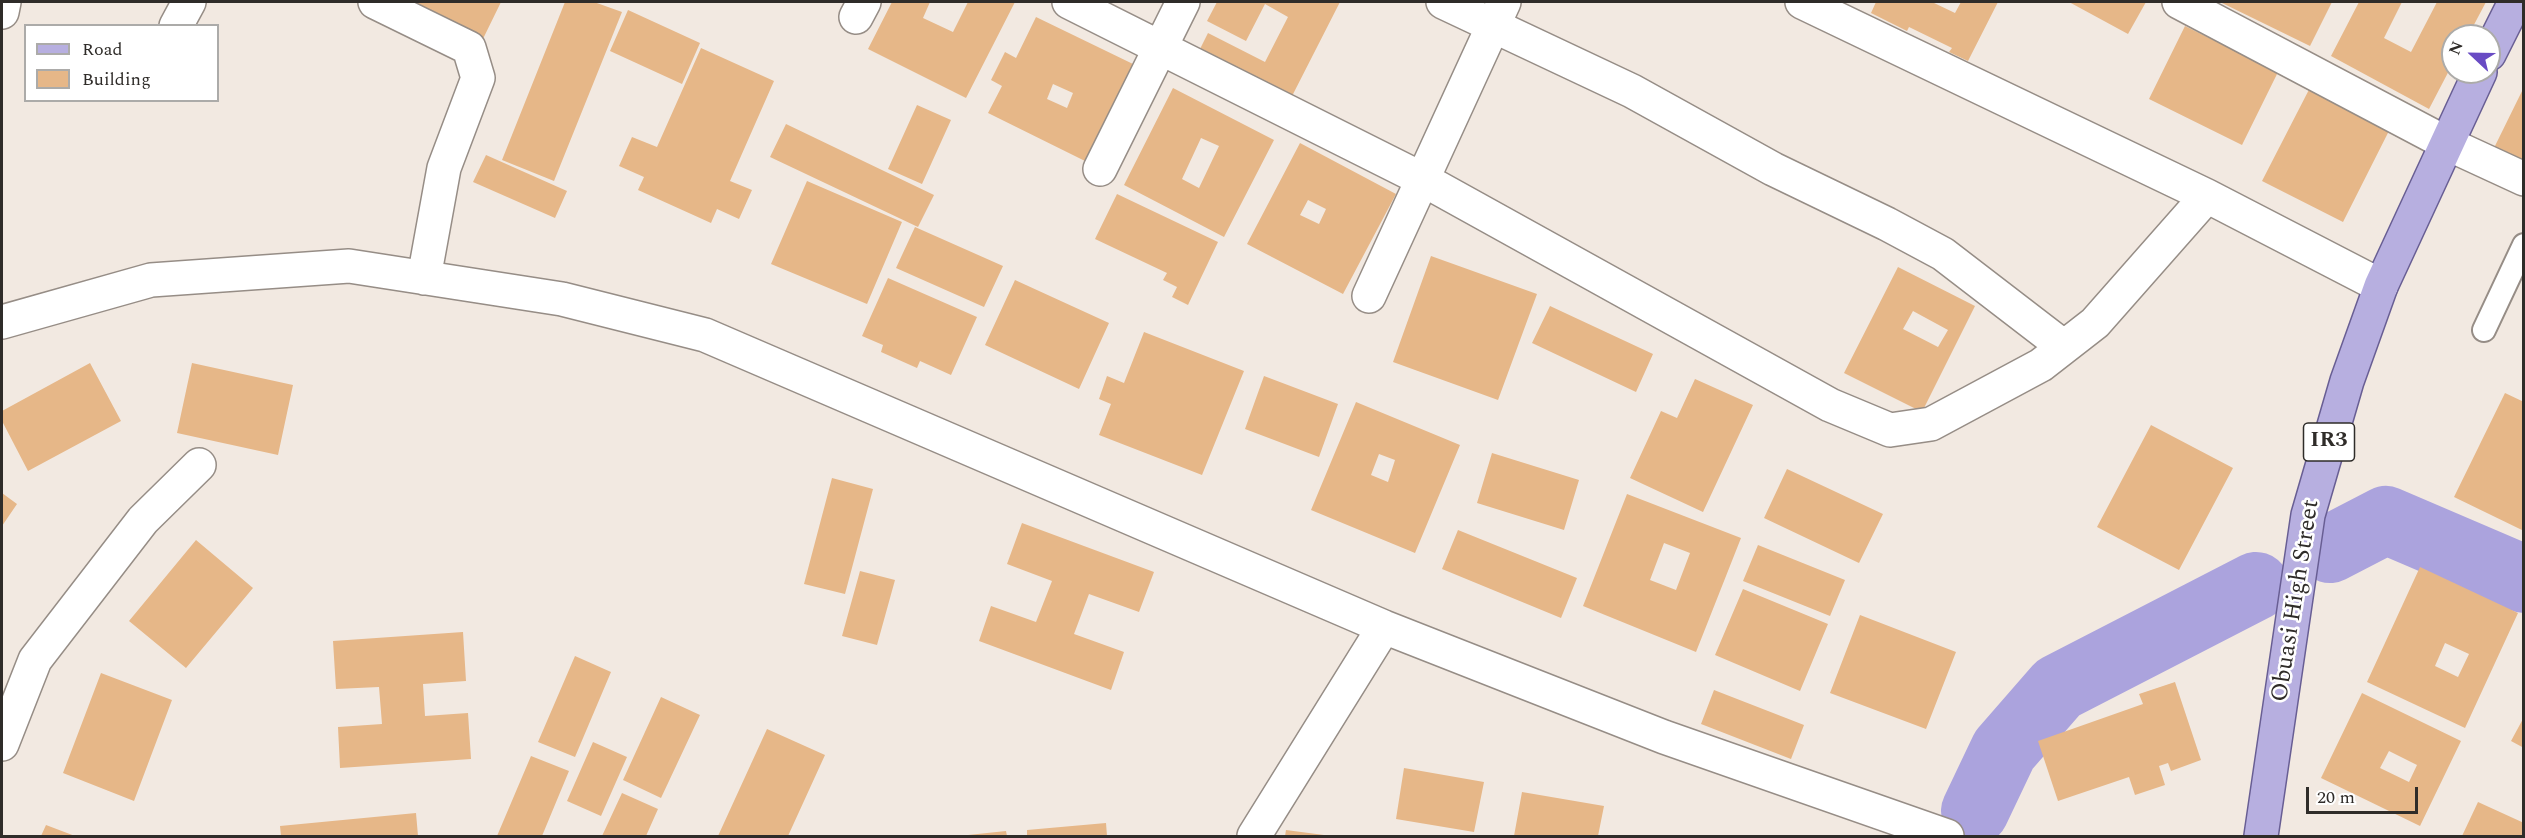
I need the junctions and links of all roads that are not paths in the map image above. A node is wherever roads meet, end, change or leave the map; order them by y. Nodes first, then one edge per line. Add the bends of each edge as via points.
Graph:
1 (4, 2) edge
2 (189, 2) edge
3 (375, 2) edge
4 (1069, 2) edge
5 (1184, 2) edge
6 (1443, 2) edge
7 (1802, 2) edge
8 (2180, 2) edge
9 (2515, 2) edge
10 (2, 12) edge
11 (1847, 12) edge
12 (1498, 13) edge
13 (177, 24) edge
14 (2501, 30) edge
15 (1160, 48) junction
16 (2474, 84) edge
17 (2446, 143) junction
18 (1100, 169) dead end
19 (1422, 179) junction
20 (2523, 179) edge
21 (2207, 196) junction
22 (2523, 245) edge
23 (424, 278) junction
24 (2381, 286) junction
25 (1369, 296) dead end
26 (3, 316) edge
27 (2484, 330) dead end
28 (2064, 347) junction
29 (199, 465) dead end
30 (1384, 627) junction
31 (2, 744) edge
32 (1254, 837) edge
33 (1947, 837) edge
34 (2261, 837) edge

1 - 10 street
2 - 13 street
3 - 23 street via 469,48 478,78 444,168
4 - 15 street
5 - 15 street
6 - 12 street
7 - 11 street
8 - 17 street
9 - 14 main road
11 - 21 street
12 - 19 street
12 - 28 street via 1773,169 1942,254
15 - 18 street
15 - 19 street
16 - 17 main road, Obuasi High Street / IR3
17 - 20 street
17 - 24 main road, Obuasi High Street / IR3
19 - 25 street
19 - 28 street via 1830,405 1890,430 1930,424 2040,365
21 - 24 street
21 - 28 street via 2095,323
22 - 27 lane
23 - 26 street via 349,266 151,280
23 - 30 street via 562,299 705,335
24 - 34 main road, Obuasi High Street / IR3 via 2347,381 2308,515
29 - 31 street via 143,520 35,660
30 - 32 street
30 - 33 street via 1664,737

